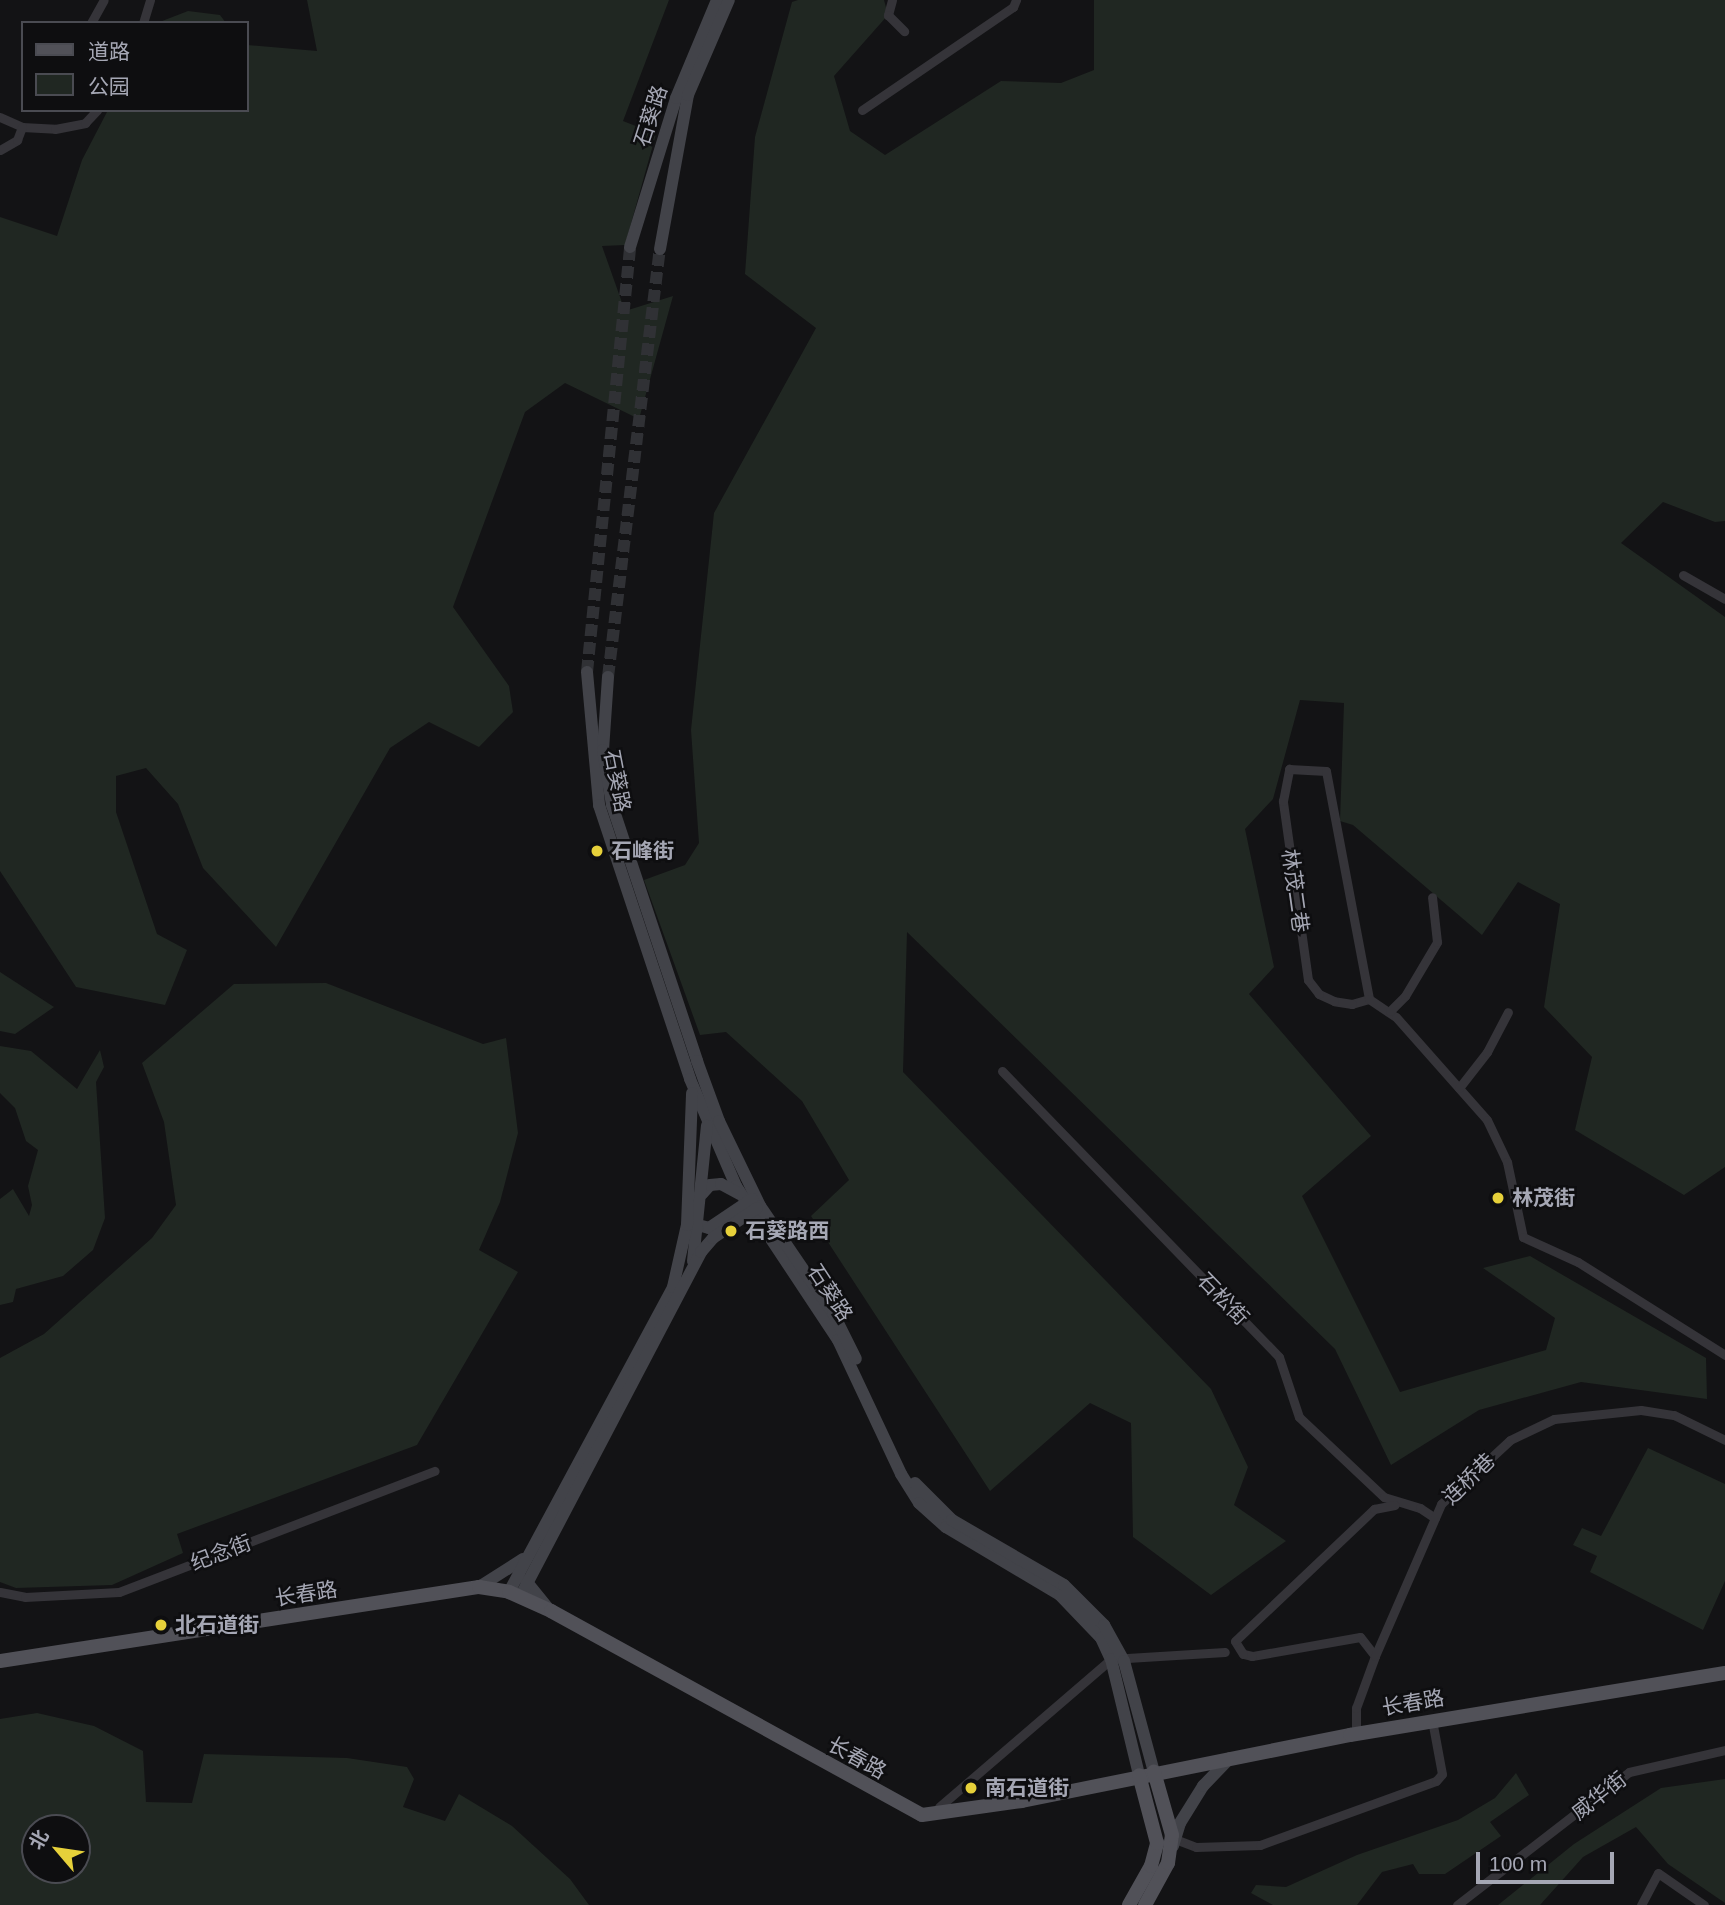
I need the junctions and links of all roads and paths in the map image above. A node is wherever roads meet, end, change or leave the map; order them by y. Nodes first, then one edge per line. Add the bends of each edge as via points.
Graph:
1 (104, 0) edge
2 (150, 0) edge
3 (717, 0) edge
4 (729, 0) edge
5 (892, 0) edge
6 (1016, 0) edge
7 (92, 21) edge
8 (143, 21) edge
9 (904, 31) dead end
10 (862, 110) dead end
11 (95, 112) edge
12 (0, 117) edge
13 (22, 127) junction
14 (0, 150) edge
15 (630, 247) tunnel mouth
16 (660, 248) tunnel mouth
17 (1683, 575) dead end
18 (1725, 599) edge
19 (587, 672) tunnel mouth
20 (608, 677) tunnel mouth
21 (1432, 897) dead end
22 (1369, 999) junction
23 (1390, 1012) junction
24 (1508, 1012) dead end
25 (1002, 1071) dead end
26 (690, 1079) junction
27 (706, 1085) junction
28 (1459, 1088) junction
29 (707, 1119) junction
30 (702, 1195) junction
31 (750, 1203) junction
32 (698, 1226) junction
33 (692, 1268) junction
34 (1725, 1355) edge
35 (1725, 1440) edge
36 (435, 1471) dead end
37 (1404, 1506) junction
38 (1435, 1518) junction
39 (523, 1559) junction
40 (526, 1581) junction
41 (479, 1587) junction
42 (0, 1592) edge
43 (514, 1594) junction
44 (551, 1611) junction
45 (1225, 1652) dead end
46 (1375, 1656) junction
47 (1118, 1660) junction
48 (0, 1661) edge
49 (1725, 1673) edge
50 (1432, 1720) junction
51 (1356, 1734) junction
52 (1725, 1750) edge
53 (1230, 1758) junction
54 (1154, 1772) junction
55 (1139, 1775) junction
56 (939, 1807) dead end
57 (1175, 1839) junction
58 (1168, 1863) junction
59 (1129, 1905) edge
60 (1145, 1905) edge
61 (1457, 1905) edge
62 (1641, 1905) edge
63 (1704, 1905) edge

1 - 7 street
2 - 8 street
3 - 15 main road, 石葵路 via 676,98
4 - 16 main road via 688,94
5 - 9 street via 888,15
6 - 10 street via 1013,7
11 - 13 street via 85,123 55,129
12 - 13 street
13 - 14 street via 18,140
17 - 18 street
19 - 26 main road, 石葵路 via 599,806
20 - 27 main road, 石葵路 via 603,750 612,805
21 - 23 street via 1437,942 1405,996
22 - 22 street, 林茂二巷 via 1326,771 1289,769 1283,801 1308,980 1319,994 1334,1001 1352,1004
22 - 23 street
23 - 28 street
24 - 28 street via 1487,1052
25 - 37 street, 石松街 via 1279,1357 1299,1417 1384,1497
26 - 29 main road, 石葵路
26 - 39 main road via 694,1105 687,1225 673,1287
27 - 29 main road
27 - 31 main road, 石葵路
28 - 34 street via 1487,1120 1507,1162 1523,1237 1578,1262
29 - 30 main road
29 - 31 main road, 石葵路
30 - 31 main road via 710,1185 721,1184
30 - 32 main road
31 - 32 main road via 709,1228
31 - 33 main road via 713,1238
31 - 47 main road, 石葵路 via 838,1340 919,1503 946,1527 1060,1595
32 - 33 main road
33 - 40 main road via 684,1291
35 - 38 street, 连桥巷 via 1674,1415 1641,1410 1554,1419 1510,1440 1441,1504
36 - 42 street, 纪念街 via 119,1592 24,1597
37 - 38 street, 石松街 via 1420,1508
37 - 46 street via 1385,1504 1374,1509 1235,1642 1243,1654 1252,1656 1360,1637
38 - 46 street, 连桥巷
39 - 41 main road
39 - 43 main road
40 - 43 main road
40 - 44 main road
41 - 43 main road, 长春路
41 - 48 main road, 长春路
43 - 44 main road, 长春路
44 - 55 main road, 长春路 via 922,1815 1021,1801
45 - 47 street
46 - 51 street, 连桥巷 via 1356,1708
47 - 54 main road, 石葵路
47 - 55 main road, 石葵路
47 - 56 street
49 - 50 main road, 长春路
50 - 51 main road, 长春路
50 - 57 street via 1442,1774 1436,1781 1260,1845 1196,1847
51 - 53 main road, 长春路
52 - 61 street, 威华街 via 1629,1772
53 - 54 main road, 长春路
53 - 57 main road via 1203,1786
54 - 55 main road, 长春路
54 - 58 main road via 1171,1835
55 - 59 main road via 1157,1843 1151,1867
57 - 58 main road
58 - 60 main road
62 - 63 street via 1658,1873

